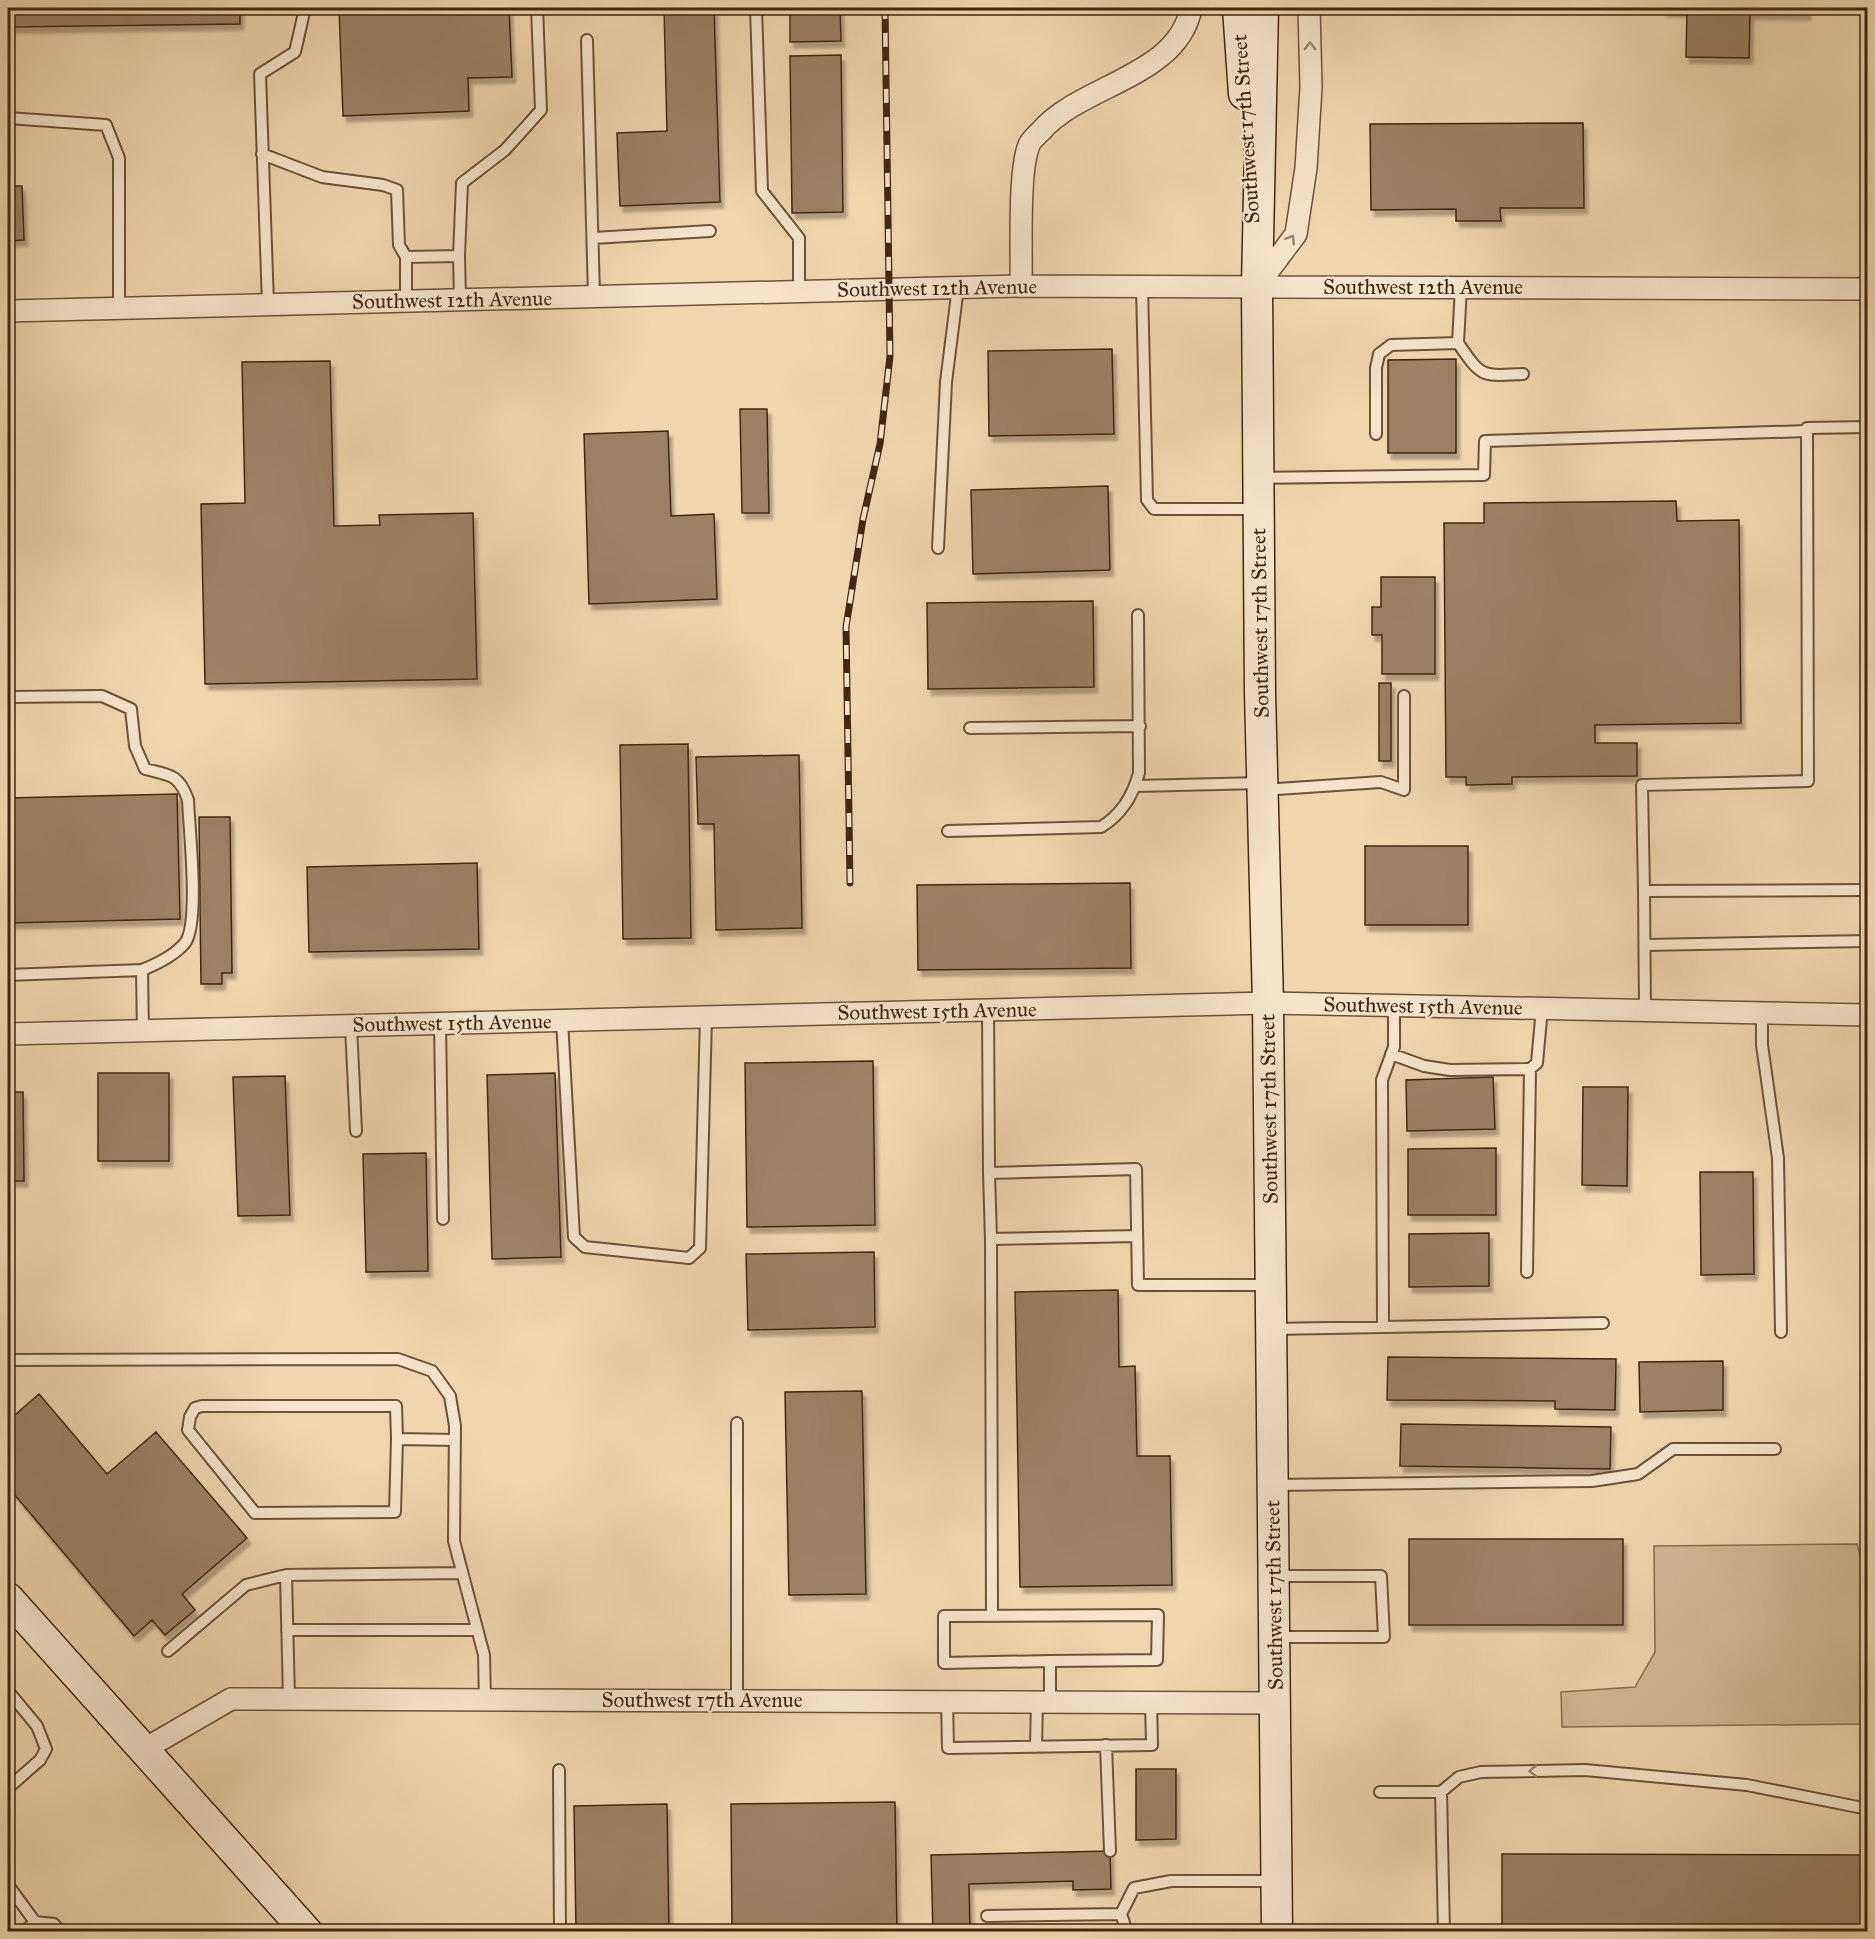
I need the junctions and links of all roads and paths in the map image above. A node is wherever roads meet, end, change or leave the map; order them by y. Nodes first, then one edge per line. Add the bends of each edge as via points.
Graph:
1 (305, 8) edge
2 (537, 8) edge
3 (756, 8) edge
4 (1191, 8) edge
5 (1238, 8) edge
6 (1263, 8) edge
7 (1310, 8) edge
8 (587, 40) dead end
9 (8, 118) edge
10 (262, 154) junction
11 (710, 231) dead end
12 (592, 238) junction
13 (459, 256) junction
14 (406, 257) junction
15 (1022, 286) junction
16 (1142, 286) junction
17 (1257, 286) junction
18 (1461, 287) junction
19 (958, 288) junction
20 (1868, 289) edge
21 (800, 292) junction
22 (594, 296) junction
23 (460, 300) junction
24 (406, 301) junction
25 (268, 304) junction
26 (119, 308) junction
27 (8, 311) edge
28 (1458, 343) junction
29 (1523, 374) dead end
30 (1868, 427) edge
31 (1807, 431) junction
32 (1376, 434) dead end
33 (1258, 478) junction
34 (1259, 509) junction
35 (938, 548) dead end
36 (1138, 615) dead end
37 (1404, 696) dead end
38 (8, 698) edge
39 (1140, 726) junction
40 (970, 728) dead end
41 (1135, 786) junction
42 (1262, 787) junction
43 (948, 831) dead end
44 (1868, 890) edge
45 (1644, 891) junction
46 (1868, 941) edge
47 (1644, 945) junction
48 (142, 970) junction
49 (8, 975) edge
50 (1268, 1003) junction
51 (1394, 1005) junction
52 (1542, 1008) junction
53 (988, 1010) junction
54 (1645, 1011) junction
55 (1762, 1013) junction
56 (1868, 1015) edge
57 (705, 1017) junction
58 (562, 1020) junction
59 (440, 1023) junction
60 (351, 1026) junction
61 (143, 1031) junction
62 (8, 1034) edge
63 (1391, 1054) junction
64 (1530, 1069) junction
65 (356, 1131) dead end
66 (989, 1173) junction
67 (443, 1219) dead end
68 (1137, 1236) junction
69 (991, 1239) junction
70 (1527, 1272) dead end
71 (1271, 1285) junction
72 (1603, 1323) dead end
73 (1383, 1327) junction
74 (1271, 1329) junction
75 (1780, 1332) dead end
76 (8, 1360) edge
77 (737, 1423) dead end
78 (397, 1439) junction
79 (455, 1440) junction
80 (1775, 1449) dead end
81 (1273, 1485) junction
82 (461, 1573) junction
83 (286, 1575) junction
84 (1274, 1576) junction
85 (8, 1598) edge
86 (992, 1616) junction
87 (287, 1630) junction
88 (477, 1630) junction
89 (1275, 1637) junction
90 (168, 1651) dead end
91 (1050, 1661) junction
92 (8, 1691) edge
93 (289, 1699) junction
94 (485, 1700) junction
95 (737, 1700) junction
96 (947, 1701) junction
97 (1044, 1701) junction
98 (1151, 1702) junction
99 (1275, 1703) junction
100 (1106, 1745) junction
101 (1036, 1746) junction
102 (143, 1750) junction
103 (559, 1770) dead end
104 (8, 1788) edge
105 (1380, 1791) dead end
106 (1441, 1792) junction
107 (1868, 1809) edge
108 (1110, 1851) dead end
109 (1277, 1881) junction
110 (8, 1885) edge
111 (1121, 1914) junction
112 (987, 1916) dead end
113 (35, 1922) junction
114 (24, 1932) edge
115 (61, 1932) edge
116 (307, 1932) edge
117 (560, 1932) edge
118 (1127, 1932) edge
119 (1277, 1932) edge
120 (1444, 1932) edge

1 - 10 lane via 295,52 260,74
2 - 13 lane via 541,110 505,150 462,183
3 - 21 lane via 762,191 800,238
4 - 15 street via 1188,21 1166,54 1053,117 1029,144 1023,176
5 - 17 main road, Southwest 17th Street
6 - 17 main road, Southwest 17th Street
17 -> 7 street via 1296,234 1311,87
8 - 12 lane
9 - 26 lane via 105,125 119,158
10 - 14 lane via 322,177 383,184 397,190 399,245
10 - 25 lane
11 - 12 lane
12 - 22 lane
13 - 14 lane
13 - 23 lane
14 - 24 lane
15 - 16 street, Southwest 12th Avenue
15 - 19 street, Southwest 12th Avenue
16 - 17 street, Southwest 12th Avenue
16 - 34 lane via 1147,500 1154,509
17 - 18 street, Southwest 12th Avenue
17 - 33 main road, Southwest 17th Street
18 - 20 street, Southwest 12th Avenue
18 - 28 lane
19 - 21 street, Southwest 12th Avenue
19 - 35 lane via 946,382
21 - 22 street, Southwest 12th Avenue
22 - 23 street, Southwest 12th Avenue
23 - 24 street, Southwest 12th Avenue
24 - 25 street, Southwest 12th Avenue
25 - 26 street, Southwest 12th Avenue
26 - 27 street, Southwest 12th Avenue
28 - 29 lane via 1478,371 1489,375
28 - 32 lane via 1391,345 1379,354
30 - 31 lane
31 - 33 lane via 1485,441 1484,475
31 - 45 lane via 1808,781 1642,785
33 - 34 main road, Southwest 17th Street
34 - 42 main road, Southwest 17th Street
36 - 39 lane
37 - 42 lane via 1404,790 1381,782
38 - 48 lane via 102,696 131,709 135,746 145,769 172,776 182,783 188,800 192,915 186,942 164,960
39 - 40 lane
39 - 41 lane
41 - 42 lane
41 - 43 lane via 1116,818 1101,827
42 - 50 main road, Southwest 17th Street
44 - 45 lane
45 - 47 lane
46 - 47 lane
47 - 54 lane
48 - 49 lane
48 - 61 lane
50 - 51 street, Southwest 15th Avenue
50 - 53 street, Southwest 15th Avenue
50 - 71 main road, Southwest 17th Street
51 - 52 street, Southwest 15th Avenue
51 - 63 lane
52 - 54 street, Southwest 15th Avenue
52 - 64 lane via 1537,1063
53 - 57 street, Southwest 15th Avenue
53 - 66 lane
54 - 55 street, Southwest 15th Avenue
55 - 56 street, Southwest 15th Avenue
55 - 75 lane via 1762,1045 1778,1158
57 - 58 street, Southwest 15th Avenue
57 - 58 lane via 700,1248 689,1258 585,1247 574,1237
58 - 59 street, Southwest 15th Avenue
59 - 60 street, Southwest 15th Avenue
59 - 67 lane
60 - 61 street, Southwest 15th Avenue
60 - 65 lane
61 - 62 street, Southwest 15th Avenue
63 - 64 lane via 1450,1070
63 - 73 lane via 1382,1080
64 - 70 lane
66 - 68 lane via 1136,1169
66 - 69 lane
68 - 69 lane
68 - 71 lane via 1138,1285
69 - 86 lane
71 - 74 main road, Southwest 17th Street
72 - 73 lane
73 - 74 lane
74 - 81 main road, Southwest 17th Street
76 - 79 lane via 398,1359 432,1371 450,1396
77 - 95 lane
78 - 78 lane via 396,1406 202,1406 195,1408 188,1430 255,1513 395,1512
78 - 79 lane
79 - 82 lane via 454,1541
80 - 81 lane via 1673,1449 1638,1473 1592,1481
81 - 84 main road, Southwest 17th Street
82 - 83 lane
82 - 88 lane
83 - 87 lane
83 - 90 lane via 246,1585
84 - 89 main road, Southwest 17th Street
84 - 89 lane via 1381,1576 1384,1637
85 - 102 main road
86 - 91 lane via 944,1616 944,1663
86 - 91 lane via 1158,1615 1157,1660
87 - 88 lane
87 - 93 lane
88 - 94 lane via 484,1655
89 - 99 main road, Southwest 17th Street
91 - 97 lane
92 - 104 lane via 37,1726 46,1749 40,1760
93 - 94 street, Southwest 17th Avenue
93 - 102 street, Southwest 17th Avenue via 231,1699
94 - 95 street, Southwest 17th Avenue
95 - 96 street, Southwest 17th Avenue
96 - 97 street, Southwest 17th Avenue
96 - 101 lane via 948,1748
97 - 98 street, Southwest 17th Avenue
97 - 101 lane
98 - 99 street, Southwest 17th Avenue
98 - 100 lane via 1152,1745
99 - 109 main road, Southwest 17th Street
100 - 101 lane
100 - 108 lane
102 - 116 main road
103 - 117 lane
105 - 106 lane
107 -> 106 lane via 1747,1785 1585,1770 1481,1772 1459,1777
106 - 120 lane
109 - 111 lane via 1171,1881 1134,1888
109 - 119 main road, Southwest 17th Street
110 - 113 lane
111 - 112 lane
111 - 118 lane
113 - 114 lane
113 - 115 lane via 54,1924

